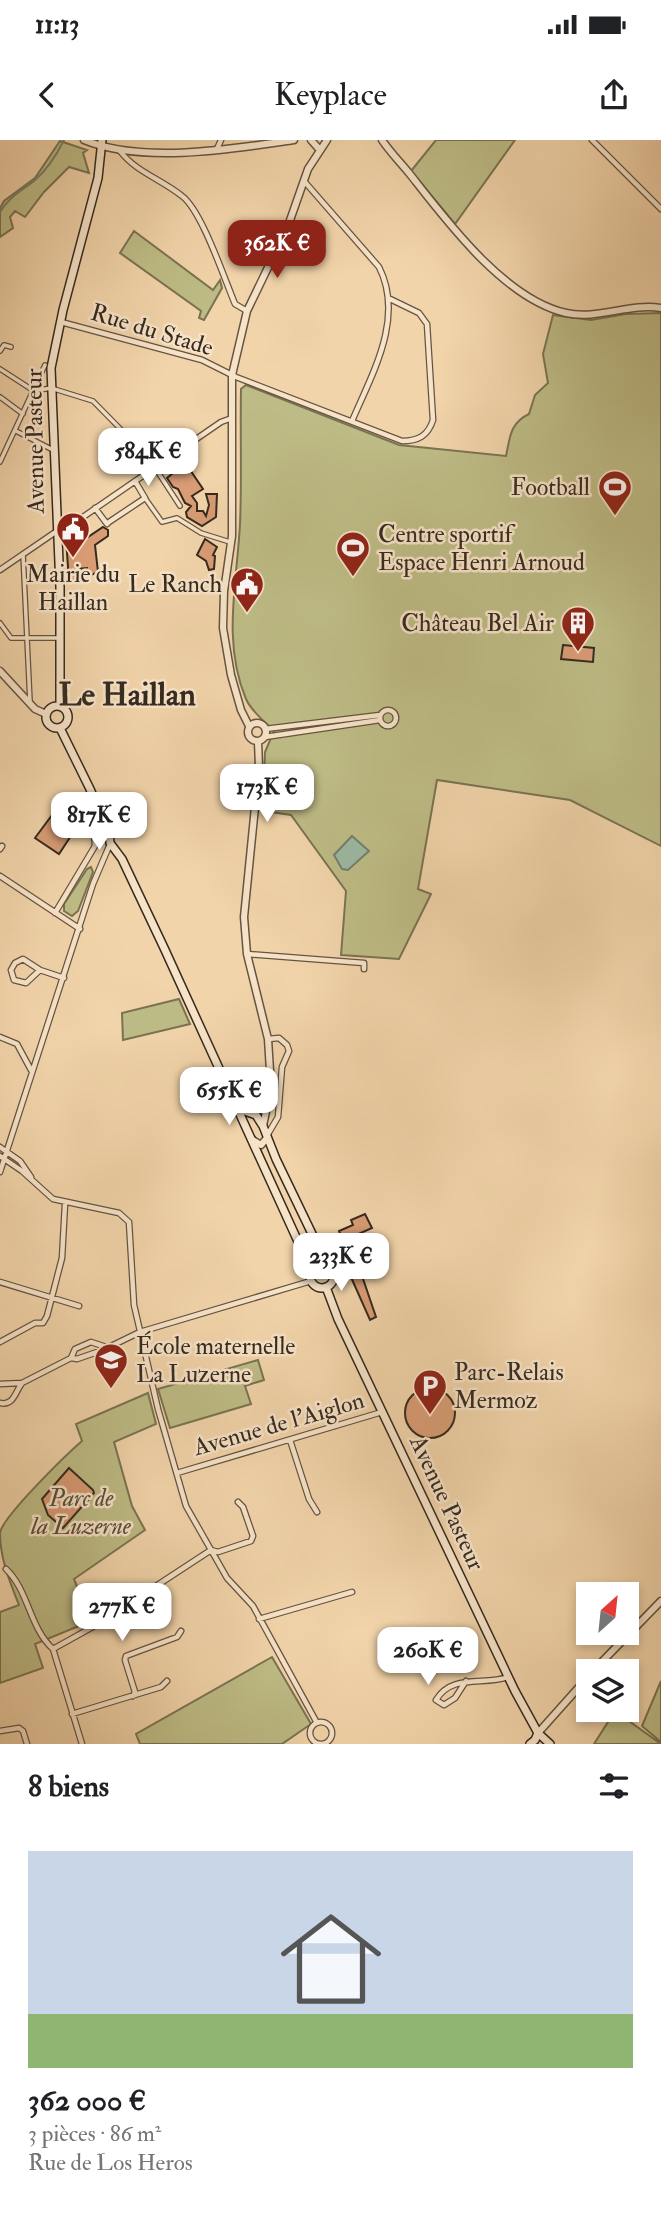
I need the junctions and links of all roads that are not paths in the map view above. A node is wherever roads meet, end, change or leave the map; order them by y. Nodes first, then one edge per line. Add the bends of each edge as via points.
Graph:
1 (83, 140) edge
2 (221, 140) edge
3 (295, 140) edge
4 (311, 140) edge
5 (327, 140) edge
6 (382, 140) edge
7 (593, 140) edge
8 (102, 144) edge
9 (217, 149) junction
10 (319, 149) junction
11 (120, 151) junction
12 (303, 181) junction
13 (661, 209) edge
14 (388, 299) junction
15 (661, 307) edge
16 (247, 311) junction
17 (60, 322) junction
18 (11, 347) dead end
19 (0, 351) edge
20 (45, 365) dead end
21 (0, 369) edge
22 (232, 375) junction
23 (51, 388) junction
24 (34, 391) junction
25 (0, 397) edge
26 (23, 414) junction
27 (232, 418) junction
28 (352, 421) junction
29 (15, 430) junction
30 (55, 451) junction
31 (0, 462) edge
32 (154, 468) junction
33 (135, 481) junction
34 (145, 498) junction
35 (180, 506) dead end
36 (95, 508) junction
37 (57, 531) junction
38 (232, 543) junction
39 (23, 554) junction
40 (0, 570) edge
41 (0, 623) edge
42 (60, 638) junction
43 (28, 639) junction
44 (0, 671) edge
45 (30, 704) junction
46 (60, 706) junction
47 (46, 714) junction
48 (380, 717) dead end
49 (249, 726) junction
50 (60, 728) junction
51 (265, 733) junction
52 (258, 741) junction
53 (93, 797) junction
54 (110, 843) junction
55 (0, 876) edge
56 (55, 913) junction
57 (80, 929) junction
58 (247, 954) junction
59 (364, 969) dead end
60 (40, 970) junction
61 (64, 978) junction
62 (0, 1037) edge
63 (268, 1039) junction
64 (32, 1071) junction
65 (268, 1105) junction
66 (239, 1109) junction
67 (252, 1113) junction
68 (263, 1126) junction
69 (249, 1138) junction
70 (267, 1138) junction
71 (0, 1147) edge
72 (7, 1151) junction
73 (2, 1157) edge
74 (0, 1172) edge
75 (37, 1186) junction
76 (65, 1204) junction
77 (327, 1265) junction
78 (311, 1270) junction
79 (311, 1281) junction
80 (0, 1282) edge
81 (326, 1287) junction
82 (53, 1297) junction
83 (79, 1306) dead end
84 (140, 1332) junction
85 (0, 1342) edge
86 (106, 1347) junction
87 (71, 1358) junction
88 (22, 1383) junction
89 (0, 1384) edge
90 (0, 1403) edge
91 (382, 1412) junction
92 (290, 1440) junction
93 (177, 1473) junction
94 (238, 1502) dead end
95 (317, 1512) dead end
96 (211, 1550) junction
97 (6, 1569) dead end
98 (352, 1592) dead end
99 (661, 1601) edge
100 (259, 1619) junction
101 (181, 1630) dead end
102 (53, 1649) junction
103 (605, 1659) edge
104 (509, 1677) junction
105 (167, 1681) dead end
106 (466, 1681) junction
107 (576, 1690) edge
108 (133, 1696) junction
109 (72, 1714) junction
110 (317, 1723) junction
111 (0, 1731) edge
112 (538, 1733) junction
113 (326, 1743) edge
114 (27, 1744) edge
115 (82, 1744) edge
116 (530, 1744) edge
117 (550, 1744) edge

1 - 8 street
2 - 9 street
3 - 9 street
4 - 10 street
5 - 10 street
6 - 15 street via 481,260 540,303 584,314
7 - 13 street
8 - 11 street
8 - 17 main road, Avenue Pasteur via 98,178
9 - 11 street
10 - 12 street
11 - 16 street via 128,162 184,197 235,303
12 - 14 street via 379,267
12 - 16 street via 288,226
14 - 28 street via 383,349
14 - 28 street, Rue du Stade via 419,313 427,324 433,420 430,430 415,441 402,441
16 - 22 street
17 - 22 street, Rue du Stade via 202,360
17 - 23 main road, Avenue Pasteur via 52,354
18 - 19 street via 4,345
20 - 24 street
21 - 24 street
22 - 27 street
22 - 28 street, Rue du Stade
23 - 24 street
23 - 30 main road, Avenue Pasteur
23 - 32 street via 93,401
24 - 26 street
25 - 26 street
26 - 29 street
27 - 32 street
27 - 38 street
29 - 30 street
29 - 31 street
30 - 37 main road, Avenue Pasteur
32 - 33 street
32 - 35 street
33 - 34 street
33 - 36 street
34 - 36 street via 107,524
34 - 38 street via 162,523 177,518 201,533
36 - 37 street
37 - 39 street
37 - 42 main road, Avenue Pasteur
38 - 49 street via 224,591 225,649
39 - 40 street
39 - 43 street
41 - 43 street via 11,638
42 - 43 street
42 - 46 main road, Avenue Pasteur
43 - 45 street
44 - 45 street
45 - 47 street
46 - 47 main road
46 - 50 main road via 69,717
47 - 50 main road via 49,725
48 - 51 street
49 - 51 street via 260,723
49 - 52 street via 247,735
50 - 53 main road
51 - 52 street
52 - 58 street via 257,793 244,892
53 - 54 main road
53 - 56 street via 80,803 94,831 94,846
54 - 57 street
54 - 66 main road via 122,859
55 - 56 street
56 - 57 street
57 - 61 street
58 - 59 street via 364,963
58 - 63 street
60 - 60 street via 23,959 11,970 14,980 26,983
60 - 61 street
61 - 64 street
62 - 64 street via 18,1044
63 - 65 street
63 - 70 street via 279,1038 289,1051 281,1072 278,1117
64 - 72 street
65 - 67 street
65 - 68 street
66 - 67 main road
66 - 69 main road
67 - 68 main road, Avenue Pasteur
68 - 70 main road, Avenue Pasteur
69 - 70 street via 261,1145
69 - 78 main road
70 - 77 main road, Avenue Pasteur
71 - 72 street
72 - 73 street
72 - 75 street
73 - 74 street
73 - 75 street
75 - 76 street
76 - 82 street via 62,1258
76 - 84 street via 126,1217 131,1226 131,1278
77 - 78 main road via 318,1264
77 - 81 main road, Avenue Pasteur via 334,1277
78 - 79 main road
79 - 81 main road
79 - 84 street
80 - 82 street
81 - 91 main road, Avenue Pasteur
82 - 83 street
82 - 85 street via 43,1323
84 - 86 street
84 - 93 street
86 - 87 street
86 - 87 street via 91,1342 75,1349
87 - 88 street
88 - 89 street
88 - 90 street via 13,1400
91 - 92 street, Avenue de l'Aiglon
91 - 104 main road, Avenue Pasteur
92 - 93 street, Avenue de l'Aiglon
92 - 95 street
93 - 96 street, Avenue de l'Aiglon via 190,1514
94 - 96 street via 253,1536 218,1552
96 - 100 street, Avenue de l'Aiglon
96 - 102 street
97 - 102 street via 39,1635
98 - 100 street
99 - 103 street
100 - 110 street, Avenue de l'Aiglon
101 - 108 street via 177,1637 126,1656
102 - 109 street
104 - 106 street
104 - 112 main road, Avenue Pasteur
105 - 108 street
106 - 106 street via 460,1681 436,1700 444,1704 455,1698
107 - 112 street
108 - 109 street
109 - 115 street
110 - 113 street via 311,1735 316,1742
110 - 113 street via 331,1728
111 - 114 street via 19,1728
112 - 116 main road
112 - 117 main road

